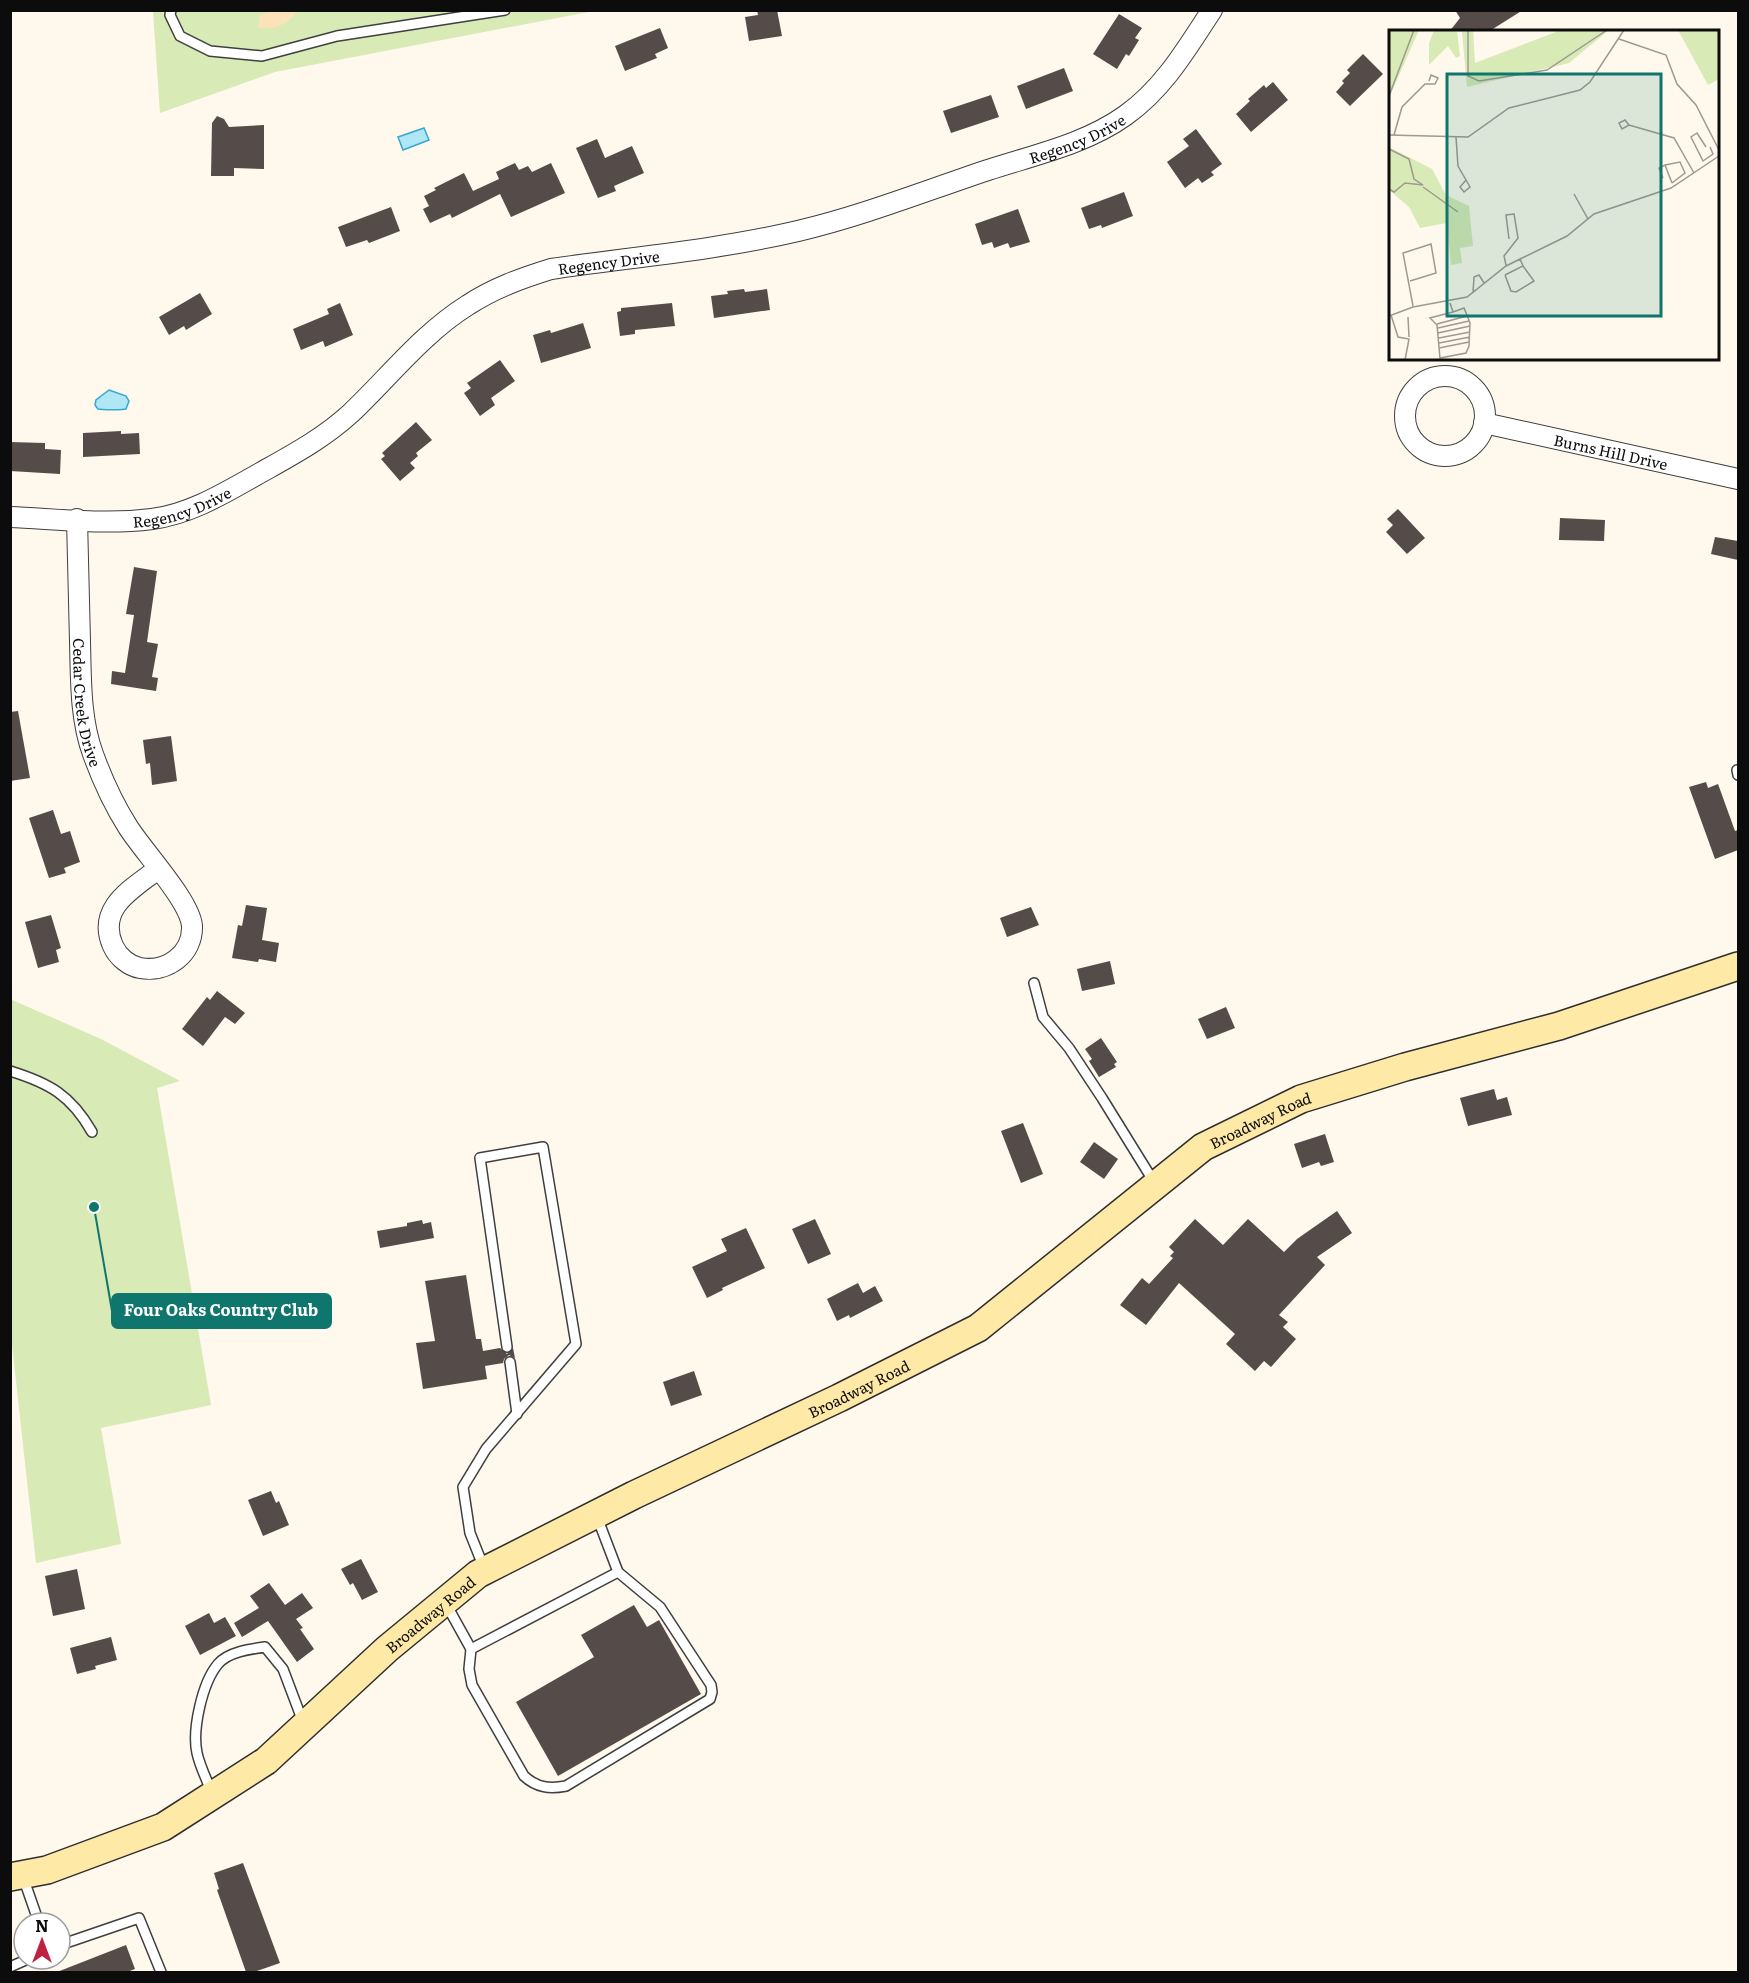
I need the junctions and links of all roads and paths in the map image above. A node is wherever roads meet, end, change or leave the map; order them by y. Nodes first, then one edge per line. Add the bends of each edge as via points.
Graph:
1 (171, 10) edge
2 (505, 10) edge
3 (1212, 10) edge
4 (1484, 423) junction
5 (1738, 479) edge
6 (10, 517) edge
7 (77, 519) junction
8 (1738, 770) edge
9 (1738, 775) edge
10 (158, 869) junction
11 (1738, 966) edge
12 (1034, 983) dead end
13 (10, 1071) edge
14 (92, 1132) dead end
15 (1156, 1185) junction
16 (507, 1347) dead end
17 (510, 1362) dead end
18 (517, 1414) junction
19 (596, 1514) junction
20 (485, 1571) junction
21 (618, 1572) junction
22 (445, 1602) junction
23 (471, 1649) junction
24 (305, 1725) junction
25 (212, 1795) junction
26 (16, 1876) edge
27 (33, 1911) edge
28 (72, 1941) edge
29 (161, 1972) edge

1 - 2 lane via 180,36 210,51 262,56 337,36
3 - 7 street, Regency Drive via 1158,86 1126,115 1089,136 798,231 551,269 507,284 449,318 349,414 304,448 220,496 152,519
4 - 4 street via 1483,406 1475,390 1453,377 1428,380 1414,391 1406,406 1405,423 1411,439 1432,454 1449,456 1465,451 1478,439
4 - 5 street, Burns Hill Drive
6 - 7 street, Regency Drive
7 - 10 street, Cedar Creek Drive via 85,720 93,753 116,808
8 - 9 lane
10 - 10 street, Cedar Creek Drive via 121,898 108,924 115,951 138,968 166,967 177,960 190,938 189,912
11 - 15 main road, Broadway Road via 1559,1026 1301,1099 1203,1147
12 - 15 lane via 1043,1017 1069,1048
13 - 14 lane via 42,1081 63,1095 82,1114
15 - 19 main road, Broadway Road via 978,1328
16 - 18 lane via 480,1158 543,1148 576,1344
17 - 18 lane
18 - 20 lane via 486,1449 462,1487 470,1533
19 - 20 main road, Broadway Road
19 - 21 lane
20 - 22 main road, Broadway Road
21 - 23 lane
21 - 23 lane via 660,1607 712,1692 710,1699 566,1786 540,1786 524,1776 472,1685
22 - 23 lane
22 - 24 main road, Broadway Road
24 - 25 main road, Broadway Road via 266,1761
24 - 25 lane via 283,1669 265,1647 242,1650 218,1663 203,1693 197,1731 197,1753
25 - 26 main road, Broadway Road via 163,1827 47,1870
26 - 27 lane
28 - 29 lane via 139,1918

